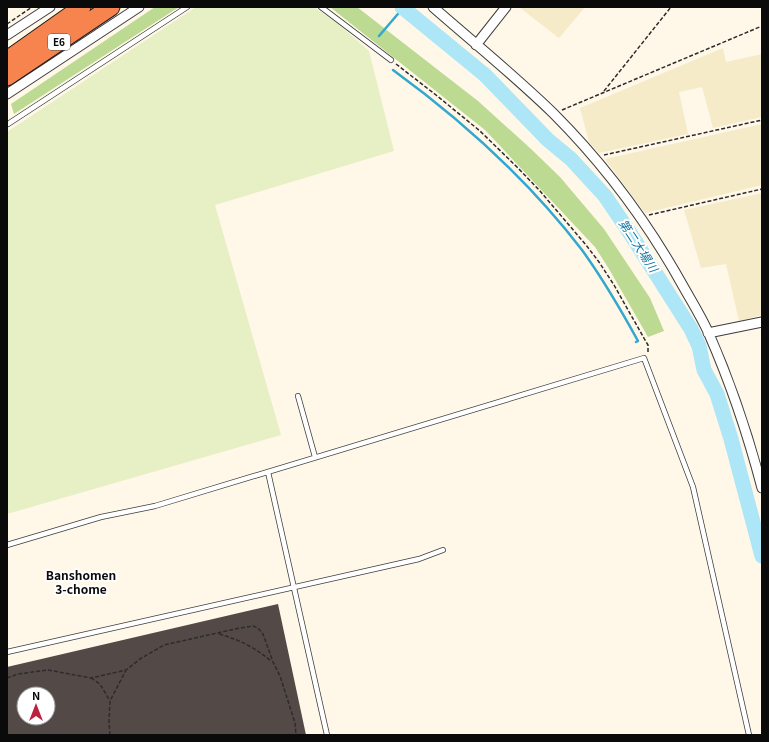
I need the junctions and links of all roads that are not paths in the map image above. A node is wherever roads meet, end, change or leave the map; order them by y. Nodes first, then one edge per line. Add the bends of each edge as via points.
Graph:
1 (50, 7) edge
2 (82, 7) edge
3 (111, 7) edge
4 (139, 7) edge
5 (187, 7) edge
6 (321, 7) edge
7 (433, 7) edge
8 (506, 7) edge
9 (61, 22) junction
10 (7, 35) edge
11 (476, 45) junction
12 (7, 50) edge
13 (7, 60) edge
14 (391, 60) road end
15 (7, 77) edge
16 (7, 94) edge
17 (8, 124) dead end
18 (762, 322) edge
19 (708, 333) junction
20 (298, 396) dead end
21 (315, 457) junction
22 (268, 472) junction
23 (762, 488) edge
24 (7, 545) edge
25 (443, 550) dead end
26 (294, 587) junction
27 (7, 652) edge
28 (327, 735) edge
29 (749, 735) edge

1 - 10 street
2 - 9 highway, E6
3 - 15 highway, E6
4 - 16 street
5 - 17 lane
6 - 14 lane
7 - 11 street
8 - 11 street
9 - 12 highway
9 - 13 highway, E6
11 - 19 street via 553,114 594,158 640,216 672,266
18 - 19 street
19 - 23 street via 737,402
20 - 21 lane
21 - 22 lane
21 - 29 lane via 644,358 694,487
22 - 24 lane via 155,506 101,517
22 - 26 lane
25 - 26 lane via 419,560
26 - 27 lane
26 - 28 lane

